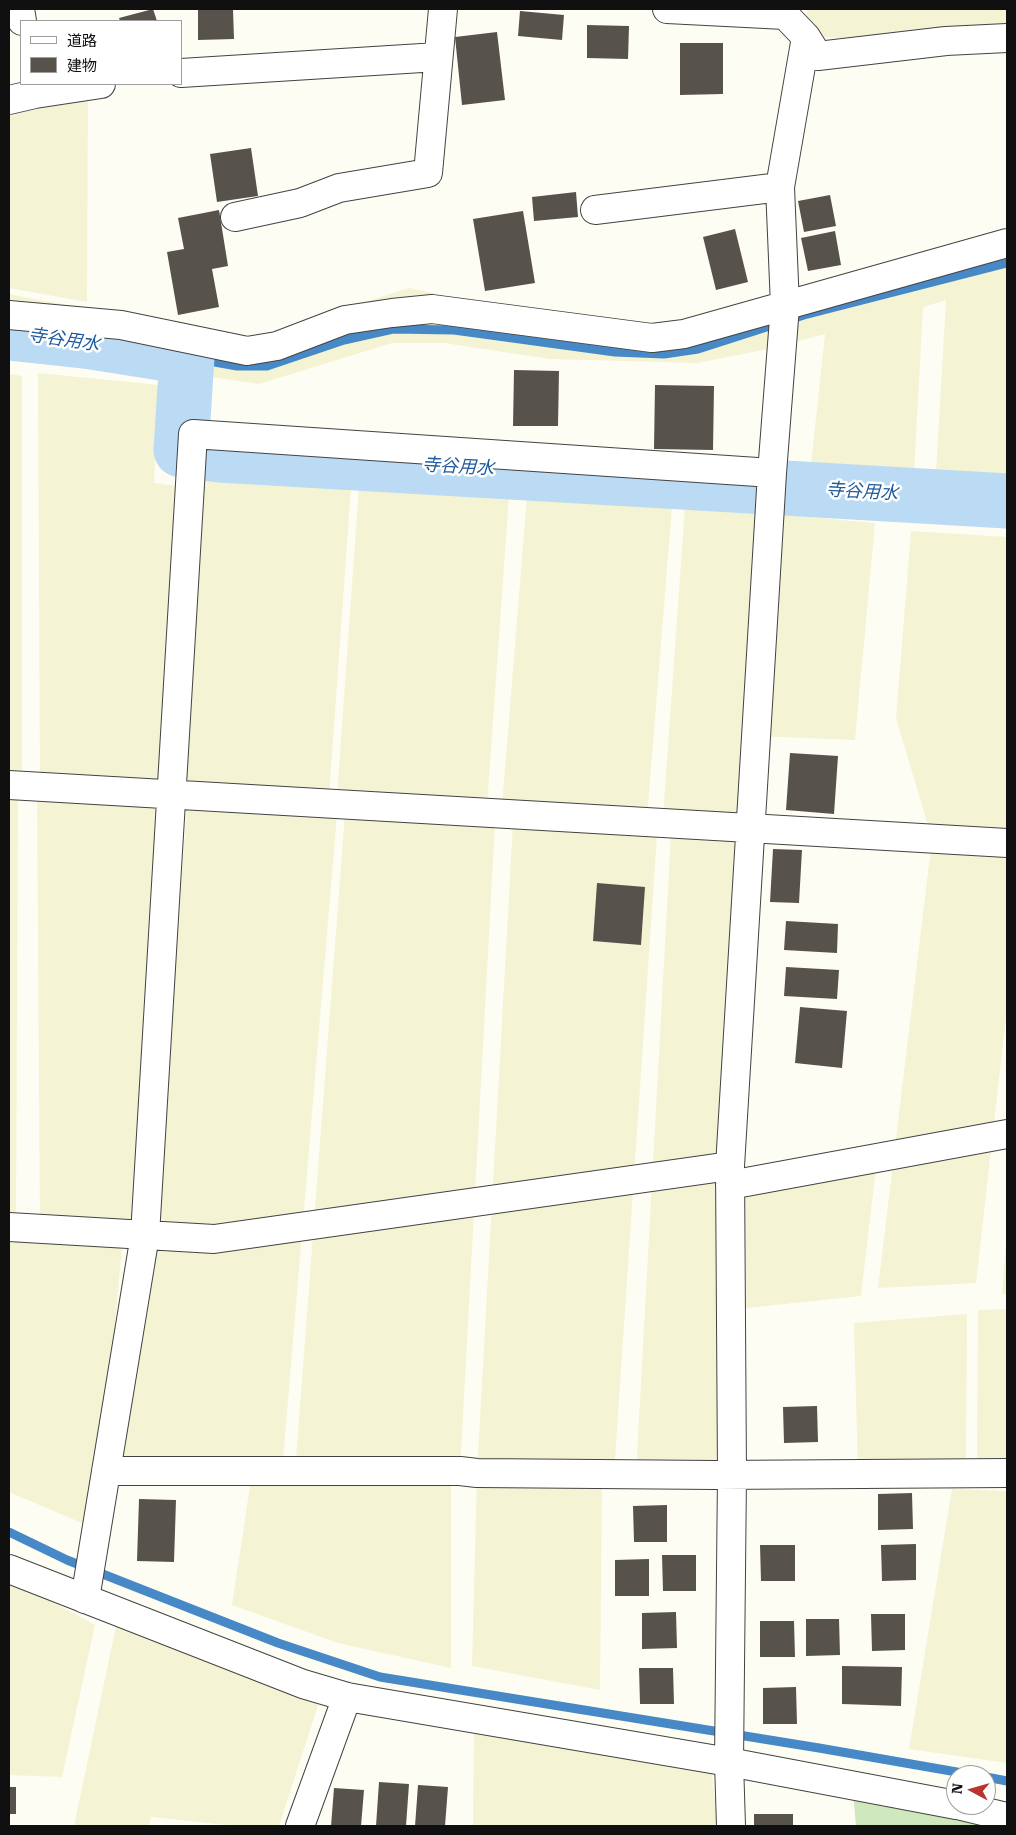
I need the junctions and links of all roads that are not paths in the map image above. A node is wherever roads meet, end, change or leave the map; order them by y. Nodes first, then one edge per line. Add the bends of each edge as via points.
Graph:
1 (443, 9) edge
2 (667, 9) edge
3 (786, 12) edge
4 (806, 38) junction
5 (1007, 38) edge
6 (438, 57) junction
7 (182, 73) edge
8 (88, 85) edge
9 (34, 89) edge
10 (9, 100) edge
11 (780, 187) junction
12 (594, 210) dead end
13 (235, 217) dead end
14 (1007, 243) edge
15 (784, 306) junction
16 (9, 314) edge
17 (772, 473) junction
18 (9, 785) edge
19 (170, 793) junction
20 (750, 828) junction
21 (1007, 843) edge
22 (1007, 1134) edge
23 (730, 1176) junction
24 (9, 1227) edge
25 (145, 1236) junction
26 (106, 1471) junction
27 (1007, 1473) edge
28 (732, 1475) junction
29 (9, 1569) edge
30 (85, 1599) junction
31 (348, 1697) junction
32 (729, 1762) junction
33 (946, 1803) edge
34 (300, 1826) edge
35 (731, 1826) edge

1 - 6 street
2 - 3 street
3 - 4 street
4 - 5 street via 818,56 946,41
4 - 11 street
6 - 7 street
6 - 13 street via 428,173 339,188 300,203
8 - 9 street
9 - 10 street
11 - 12 street
11 - 15 street
14 - 15 street
15 - 16 street via 684,334 652,338 432,309 345,320 277,346 247,351 121,325
15 - 17 street
17 - 19 street via 193,434
17 - 20 street
18 - 19 street
19 - 20 street
19 - 25 street
20 - 21 street
20 - 23 street
22 - 23 street
23 - 25 street via 214,1239
23 - 28 street
24 - 25 street
25 - 26 street
26 - 28 street
26 - 30 street
27 - 28 street
28 - 32 street
29 - 30 street
30 - 31 street via 303,1684
31 - 32 street
31 - 34 street
32 - 33 street
32 - 35 street

